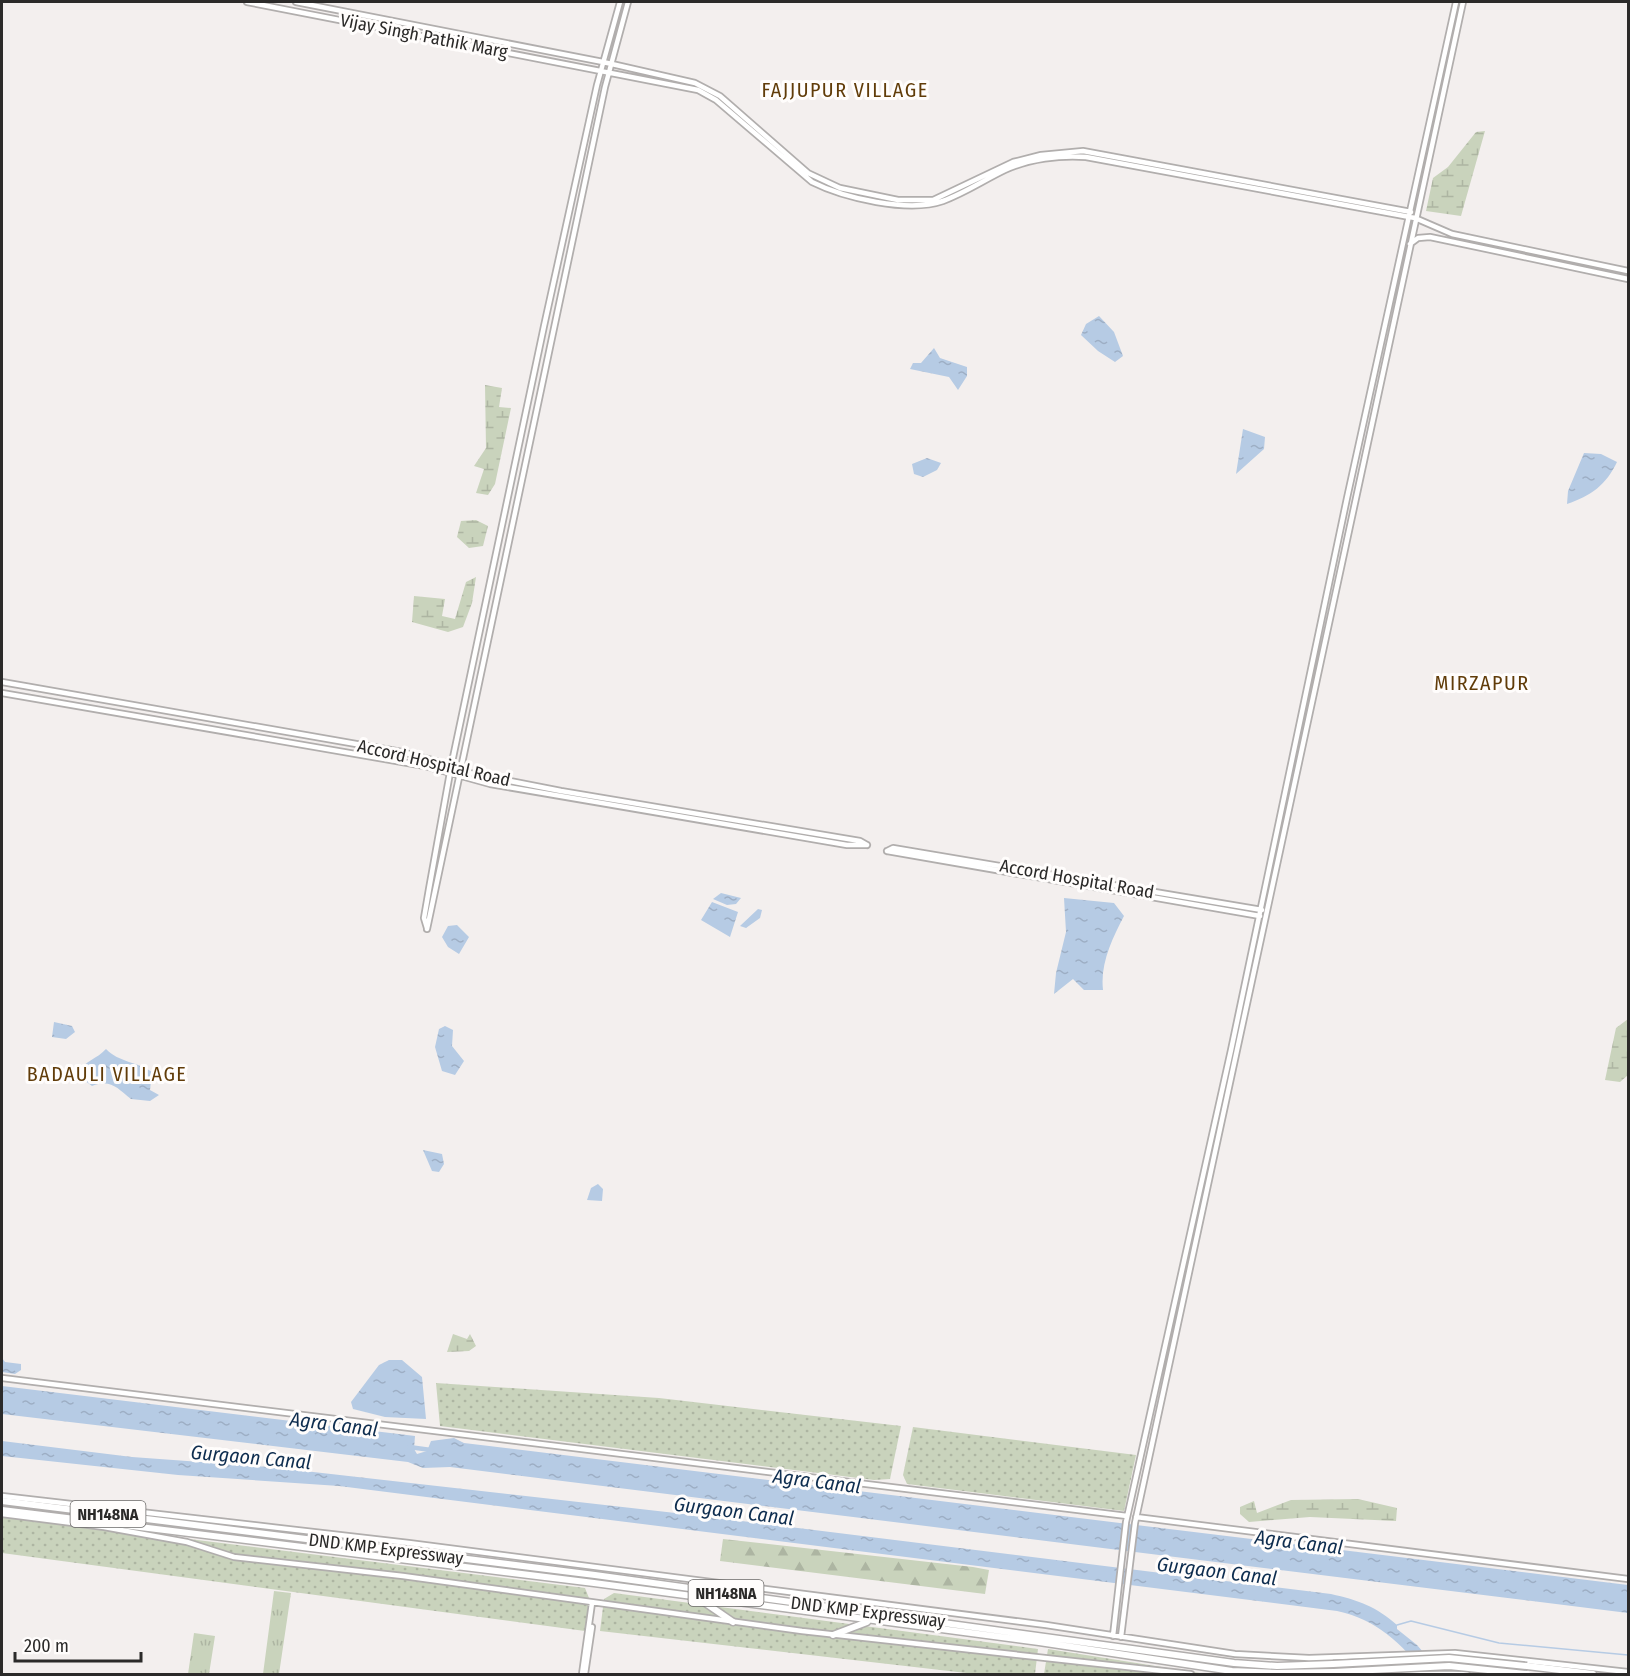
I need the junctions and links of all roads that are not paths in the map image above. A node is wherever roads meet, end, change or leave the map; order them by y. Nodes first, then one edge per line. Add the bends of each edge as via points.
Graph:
1 (248, 2) edge
2 (296, 2) edge
3 (620, 2) edge
4 (628, 2) edge
5 (1456, 2) edge
6 (1462, 2) edge
7 (603, 62) junction
8 (612, 66) junction
9 (600, 71) junction
10 (610, 73) junction
11 (1409, 214) junction
12 (1416, 215) junction
13 (1410, 244) junction
14 (1629, 271) edge
15 (1629, 279) edge
16 (2, 682) edge
17 (2, 693) edge
18 (451, 767) junction
19 (450, 774) junction
20 (459, 774) junction
21 (867, 845) dead end
22 (887, 851) dead end
23 (1259, 913) junction
24 (1267, 914) junction
25 (2, 1378) edge
26 (2, 1496) edge
27 (2, 1501) edge
28 (2, 1512) edge
29 (1136, 1517) junction
30 (1127, 1519) junction
31 (1629, 1579) edge
32 (699, 1598) junction
33 (594, 1603) junction
34 (870, 1621) junction
35 (733, 1622) junction
36 (833, 1635) junction
37 (1113, 1636) junction
38 (1121, 1637) junction
39 (1346, 1657) junction
40 (1496, 1658) junction
41 (1529, 1671) edge
42 (1629, 1672) edge
43 (583, 1674) edge
44 (1191, 1674) edge
45 (1347, 1674) edge
46 (1395, 1674) edge
47 (1464, 1674) edge
48 (1494, 1674) edge
49 (1593, 1674) edge

1 - 9 street, Vijay Singh Pathik Marg
2 - 7 street, Vijay Singh Pathik Marg
3 - 7 street
4 - 8 street
5 - 11 street
6 - 12 street
7 - 8 street, Vijay Singh Pathik Marg
7 - 9 street
8 - 10 street
8 - 11 street, Vijay Singh Pathik Marg via 713,90 808,173 840,188 874,196 933,200 1013,162 1083,151
9 - 10 street, Vijay Singh Pathik Marg
9 - 18 street
10 - 11 street, Vijay Singh Pathik Marg via 708,94 812,182 879,201 937,203 1018,165 1073,156
10 - 20 street
11 - 12 street
11 - 23 street
12 - 13 street
12 - 14 street via 1452,234
13 - 15 street via 1418,238 1430,237
13 - 24 street
16 - 18 street, Accord Hospital Road via 402,752
17 - 19 street via 272,738
18 - 19 street
18 - 20 street, Accord Hospital Road
19 - 20 street
19 - 20 street via 424,918 427,929
20 - 21 street, Accord Hospital Road
22 - 23 street
23 - 24 street
23 - 30 street
24 - 29 street
25 - 30 street via 891,1485
26 - 37 street via 237,1521
27 - 41 highway, DND KMP Expressway / NH148NA, bridge via 1038,1634 1234,1663 1277,1666 1449,1658
28 - 32 highway, DND KMP Expressway / NH148NA via 214,1535
28 - 33 street via 187,1542 234,1557
29 - 31 street
29 - 38 street
30 - 37 street
32 - 34 highway, DND KMP Expressway / NH148NA
32 - 35 highway
33 - 35 street
33 - 43 street
34 - 36 highway
34 - 41 highway, DND KMP Expressway / NH148NA, bridge via 1232,1671 1277,1674 1449,1666
35 - 36 street
36 - 44 street
37 - 38 street
38 - 39 street via 1235,1654
39 - 40 street via 1455,1653
39 - 45 street
40 - 42 street
40 - 48 street
41 - 49 highway, DND KMP Expressway / NH148NA
46 - 47 street

